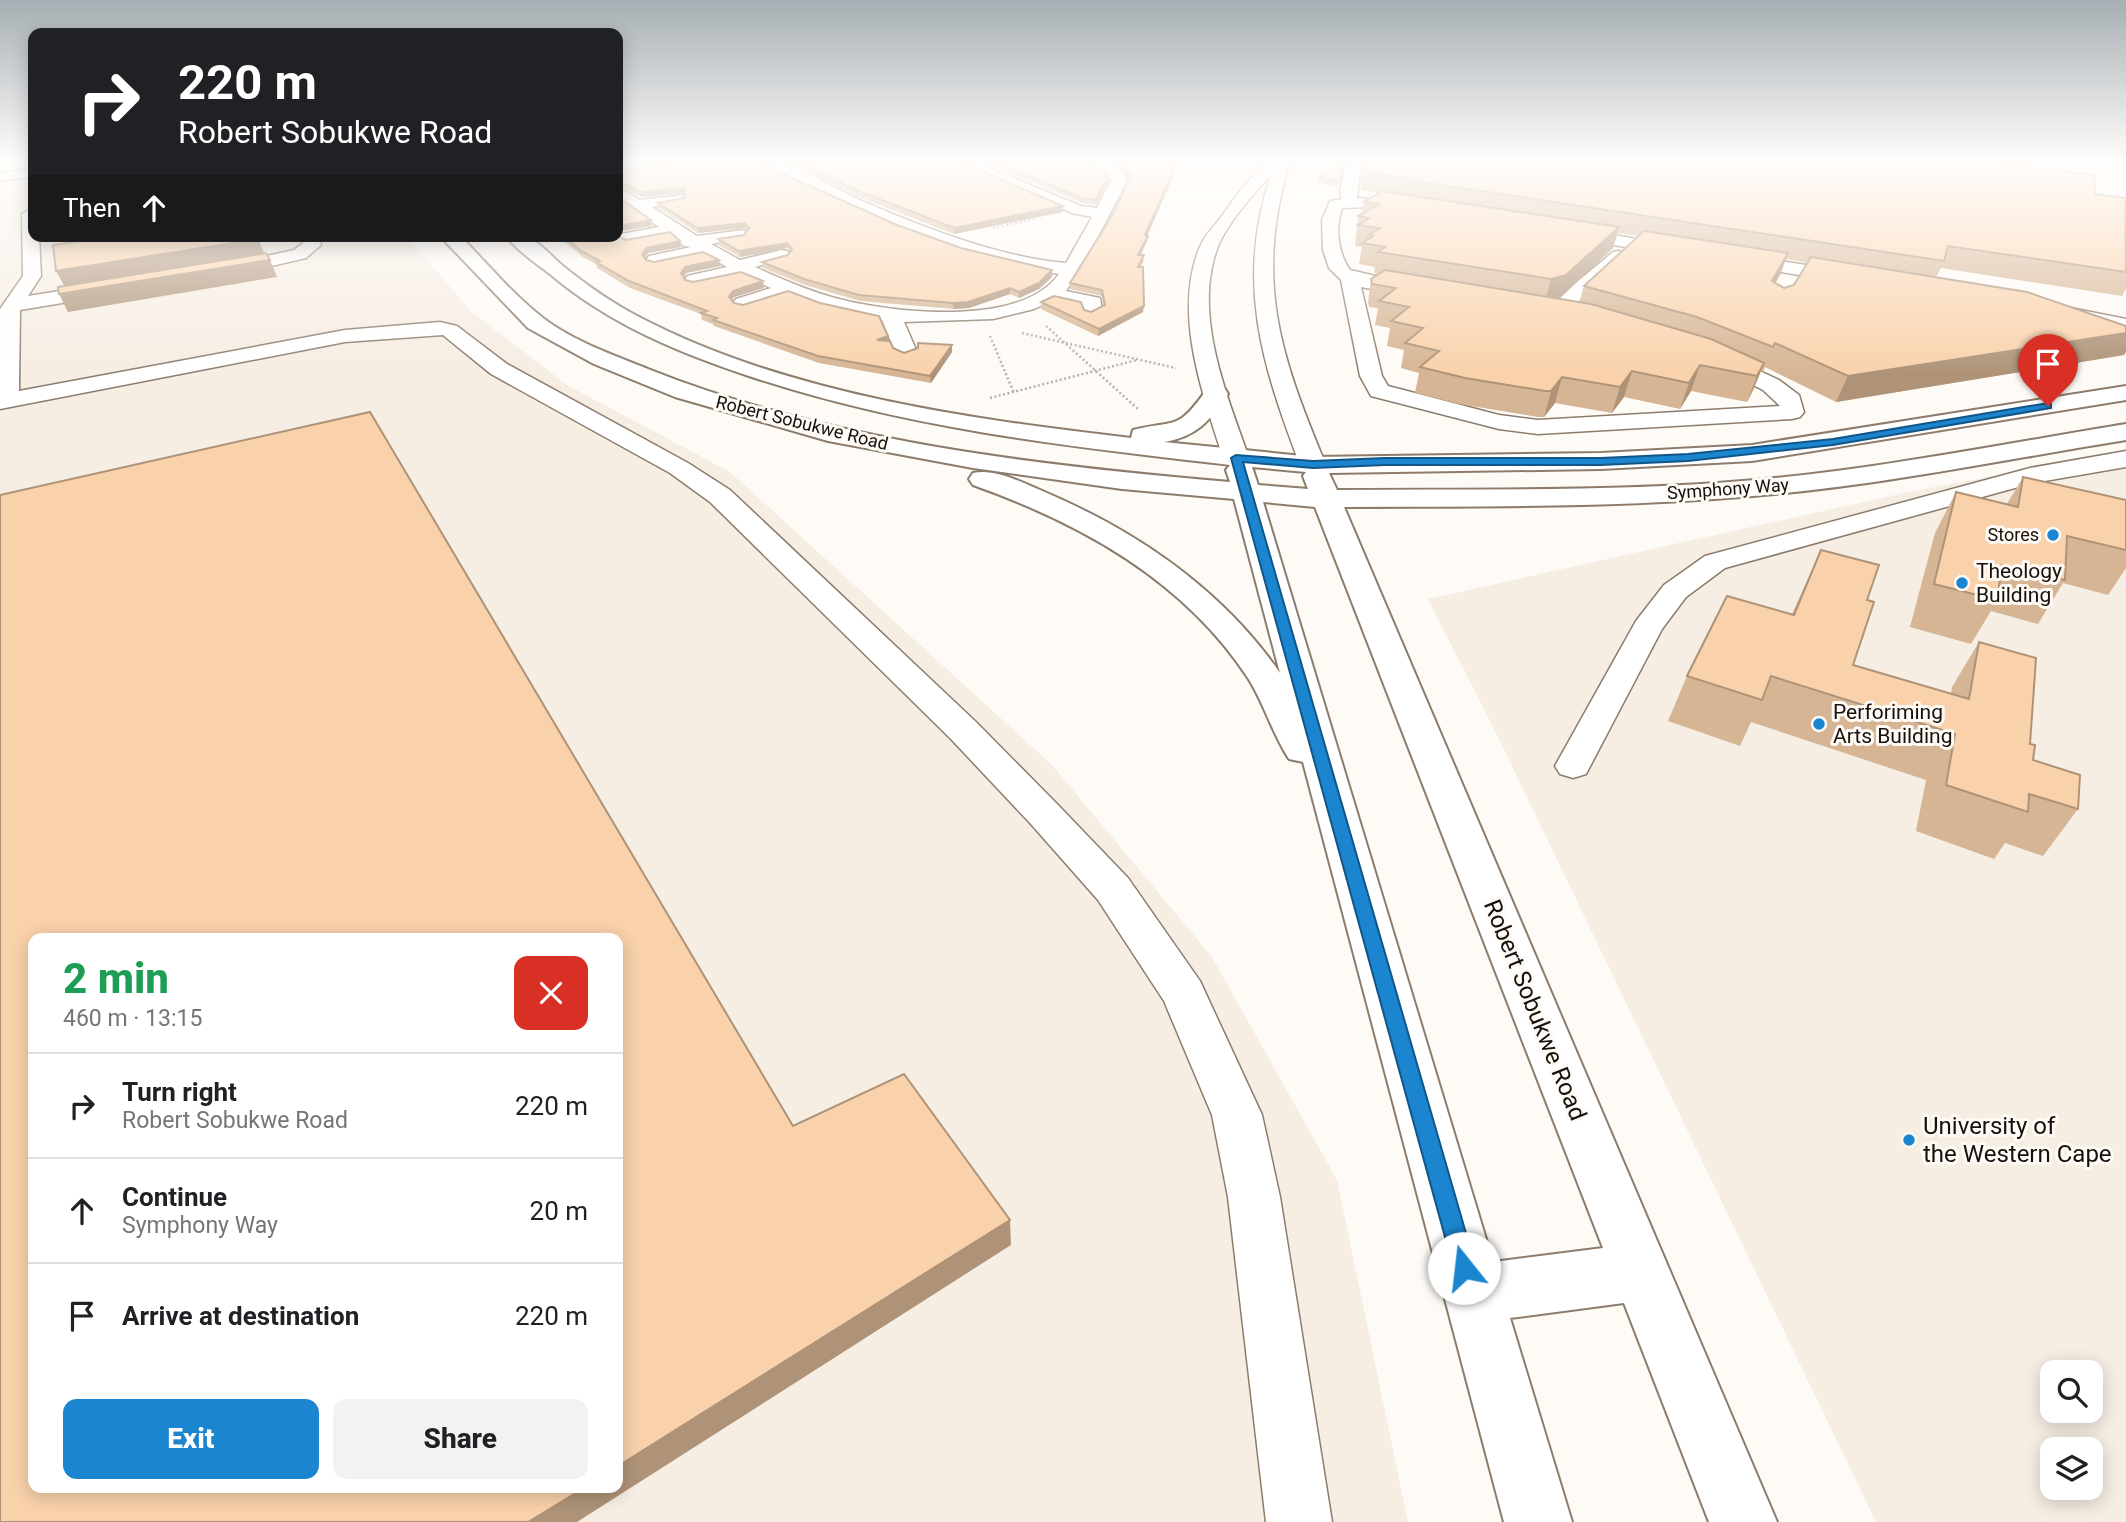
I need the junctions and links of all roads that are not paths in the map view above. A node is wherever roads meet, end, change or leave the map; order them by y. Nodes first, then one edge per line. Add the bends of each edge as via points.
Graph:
1 (647, 232) edge
2 (682, 232) edge
3 (920, 232) edge
4 (1090, 232) edge
5 (1220, 232) edge
6 (1266, 232) edge
7 (1332, 232) edge
8 (1565, 232) edge
9 (738, 234) edge
10 (627, 238) edge
11 (940, 239) joint
12 (31, 242) edge
13 (311, 242) edge
14 (455, 242) edge
15 (522, 242) edge
16 (1633, 243) junction
17 (697, 246) junction
18 (223, 252) edge
19 (781, 255) edge
20 (1009, 257) junction
21 (655, 260) edge
22 (739, 268) junction
23 (976, 269) edge
24 (1070, 269) junction
25 (1795, 269) junction
26 (53, 278) edge
27 (1350, 278) junction
28 (694, 280) edge
29 (1872, 281) edge
30 (130, 282) edge
31 (826, 285) edge
32 (795, 291) junction
33 (1782, 292) edge
34 (19, 294) junction
35 (1051, 294) junction
36 (1437, 295) edge
37 (743, 303) edge
38 (893, 307) junction
39 (1502, 307) edge
40 (856, 309) junction
41 (2047, 309) edge
42 (1093, 310) edge
43 (1546, 311) junction
44 (818, 320) edge
45 (1585, 321) edge
46 (2126, 325) edge
47 (1689, 348) edge
48 (906, 352) edge
49 (2126, 393) edge
50 (1216, 394) junction
51 (4, 401) edge
52 (1000, 430) junction
53 (2126, 432) edge
54 (828, 433) junction
55 (1236, 458) junction
56 (2126, 458) edge
57 (1319, 482) junction
58 (1246, 493) junction
59 (1573, 766) dead end
60 (1342, 826) junction
61 (1642, 1272) junction
62 (1472, 1294) junction
63 (1299, 1522) edge
64 (1538, 1522) edge
65 (1743, 1522) edge

1 - 10 street
2 - 17 street
3 - 11 lane
4 - 24 street
5 - 50 street via 1209,247 1200,276 1201,320
6 - 57 street via 1263,304 1288,402
7 - 27 street via 1331,247 1339,270
8 - 16 street
9 - 17 street
11 - 20 street
12 - 34 street via 32,276
13 - 18 street via 289,258 203,270 260,255 275,249 276,244
14 - 54 main road, Robert Sobukwe Road via 523,313 571,344 684,392
15 - 52 main road, Robert Sobukwe Road via 587,295 633,322 715,357 812,389
16 - 25 street
16 - 43 street via 1568,304
17 - 21 street
17 - 22 street
19 - 22 street
20 - 23 street
20 - 24 street
22 - 28 street
22 - 32 street
24 - 35 street
25 - 29 street
25 - 33 street
26 - 34 street
27 - 36 street
27 - 47 street via 1373,384 1394,396 1538,427 1793,412 1791,400 1771,385 1720,358
30 - 34 street
31 - 32 street
32 - 37 street
32 - 40 street
34 - 51 street via 8,312
35 - 38 street via 982,318 930,318
35 - 42 street via 1093,302
38 - 40 street
38 - 48 street
39 - 43 street
40 - 44 street
41 - 46 street
43 - 45 street
49 - 57 main road, Symphony Way via 1752,453 1601,461 1385,461
50 - 52 main road via 1199,419 1178,432 1137,436
50 - 55 street
51 - 63 street via 314,341 440,328 450,330 499,369 679,468 720,496 1044,814 1113,889 1184,994 1237,1115 1254,1197
52 - 55 main road, Robert Sobukwe Road
53 - 57 main road, Symphony Way via 1865,475 1755,488 1573,498
54 - 58 main road, Robert Sobukwe Road via 1057,472
54 - 60 main road via 870,450 1033,496 1108,533 1171,575 1202,602 1264,676
55 - 57 main road, Robert Sobukwe Road
55 - 58 main road
56 - 59 street via 2030,476 1715,562 1675,591 1647,628
57 - 58 main road, Robert Sobukwe Road
57 - 61 main road, Robert Sobukwe Road
58 - 60 main road
60 - 62 main road
61 - 62 main road
61 - 65 main road, Robert Sobukwe Road
62 - 64 main road

